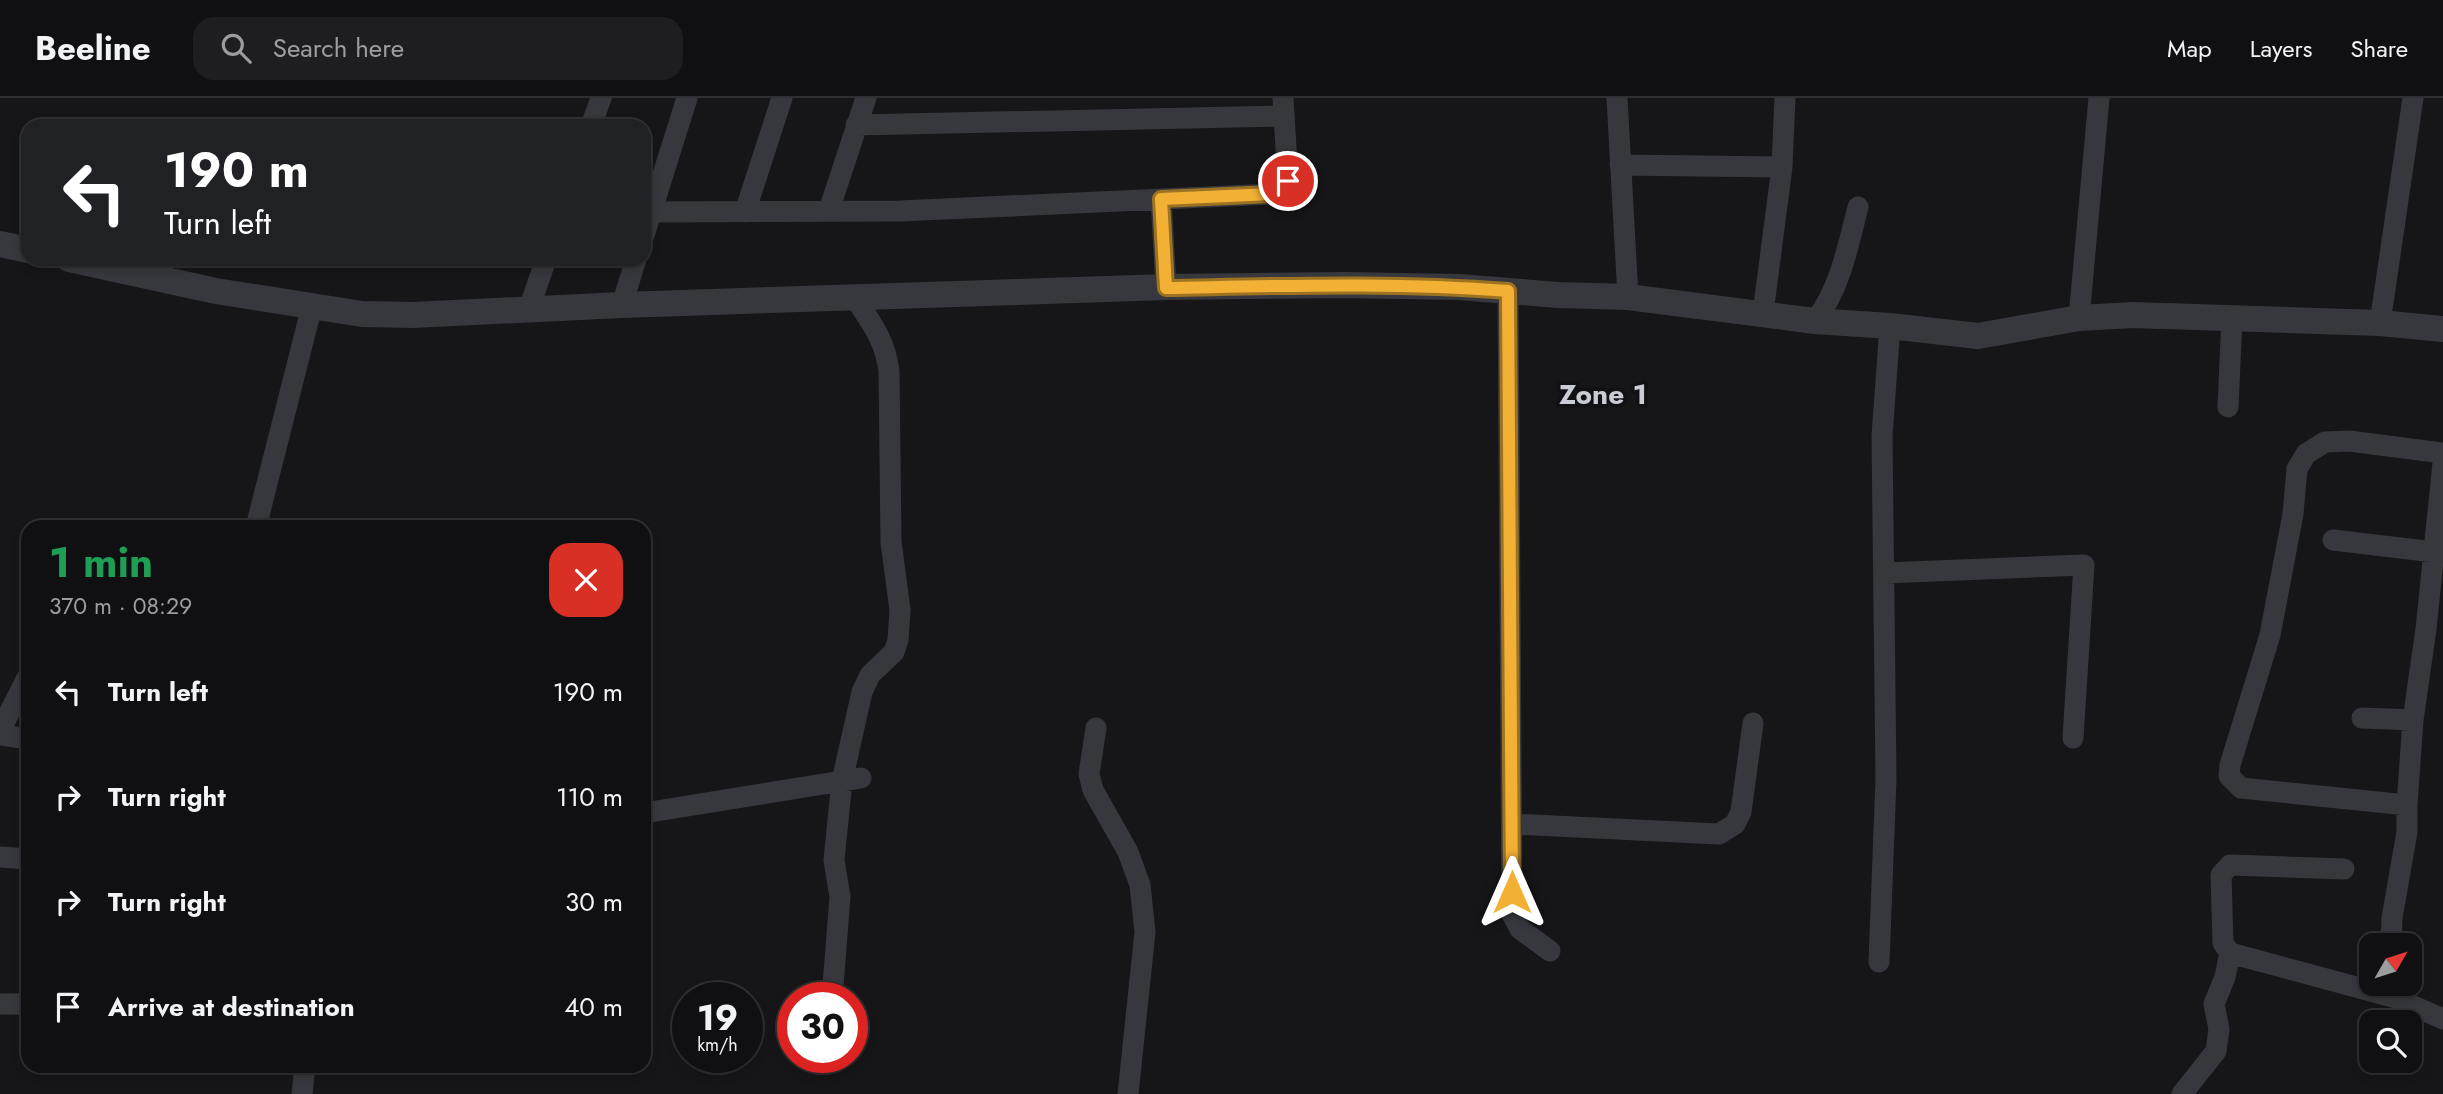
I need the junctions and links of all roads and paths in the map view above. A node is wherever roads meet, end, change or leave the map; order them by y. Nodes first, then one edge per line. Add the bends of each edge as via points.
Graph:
1 (601, 98) edge
2 (687, 98) edge
3 (782, 98) edge
4 (866, 98) edge
5 (1617, 98) edge
6 (1784, 98) edge
7 (2099, 98) edge
8 (2413, 98) edge
9 (1283, 107) edge
10 (594, 119) edge
11 (856, 125) junction
12 (1620, 165) junction
13 (1782, 167) junction
14 (1161, 199) junction
15 (1857, 207) dead end
16 (830, 210) junction
17 (651, 212) joint
18 (745, 212) junction
19 (0, 244) edge
20 (21, 248) edge
21 (101, 266) edge
22 (544, 266) edge
23 (634, 266) edge
24 (1166, 288) junction
25 (1508, 291) junction
26 (1628, 297) junction
27 (855, 298) junction
28 (622, 305) junction
29 (313, 306) junction
30 (529, 309) junction
31 (1763, 313) junction
32 (2232, 317) junction
33 (2078, 318) junction
34 (1815, 321) junction
35 (2380, 323) junction
36 (1890, 326) junction
37 (2443, 329) edge
38 (2228, 407) dead end
39 (2443, 453) edge
40 (2443, 463) edge
41 (258, 520) edge
42 (2333, 540) dead end
43 (2434, 552) junction
44 (1884, 573) junction
45 (21, 690) edge
46 (2362, 718) dead end
47 (2413, 720) junction
48 (1753, 723) dead end
49 (1096, 728) dead end
50 (0, 733) edge
51 (21, 738) edge
52 (2073, 738) dead end
53 (852, 780) junction
54 (2407, 805) junction
55 (651, 812) edge
56 (1512, 824) junction
57 (0, 857) edge
58 (21, 858) edge
59 (2344, 869) dead end
60 (2391, 933) edge
61 (1550, 951) dead end
62 (2230, 953) junction
63 (1879, 962) dead end
64 (833, 982) edge
65 (2359, 982) edge
66 (2403, 996) edge
67 (0, 1004) edge
68 (21, 1004) edge
69 (2443, 1019) edge
70 (304, 1073) edge
71 (302, 1094) edge
72 (1128, 1094) edge
73 (2182, 1094) edge

1 - 10 street
2 - 17 street
3 - 18 street
4 - 11 street
5 - 12 street
6 - 13 street
7 - 33 street
8 - 35 street
9 - 11 street
9 - 14 street via 1288,181 1279,192
11 - 16 street
12 - 13 street
12 - 26 street
13 - 31 street
14 - 16 street
14 - 24 street
15 - 34 street via 1845,259 1828,305
16 - 18 street
17 - 18 street
19 - 20 street
21 - 29 street
22 - 30 street
23 - 28 street
24 - 25 street via 1345,285
24 - 27 street
25 - 26 street
25 - 56 street
26 - 31 street
27 - 28 street
27 - 53 street via 886,351 891,542 900,610 894,652 870,675 862,692
28 - 30 street
29 - 30 street via 362,314 413,315
29 - 41 street
31 - 34 street
32 - 33 street
32 - 35 street
32 - 38 street
33 - 36 street via 1978,336
34 - 36 street
35 - 37 street
36 - 44 street via 1882,436
39 - 54 street via 2349,441 2325,442 2306,454 2297,469 2270,635 2230,765 2229,776 2241,788
40 - 43 street
42 - 43 street
43 - 47 street
44 - 52 street via 2084,565
44 - 63 street via 1886,779
45 - 50 street
46 - 47 street
47 - 54 street
48 - 56 street via 1741,812 1735,824 1719,834
49 - 72 street via 1089,774 1140,885 1145,932
50 - 51 street
53 - 55 street
53 - 64 street via 834,860 841,897
54 - 60 street
56 - 61 street via 1513,914 1520,929
57 - 58 street
59 - 62 street via 2230,864 2221,875 2223,943
62 - 65 street
62 - 73 street via 2214,1004 2219,1029 2216,1051
66 - 69 street
67 - 68 street
70 - 71 street

